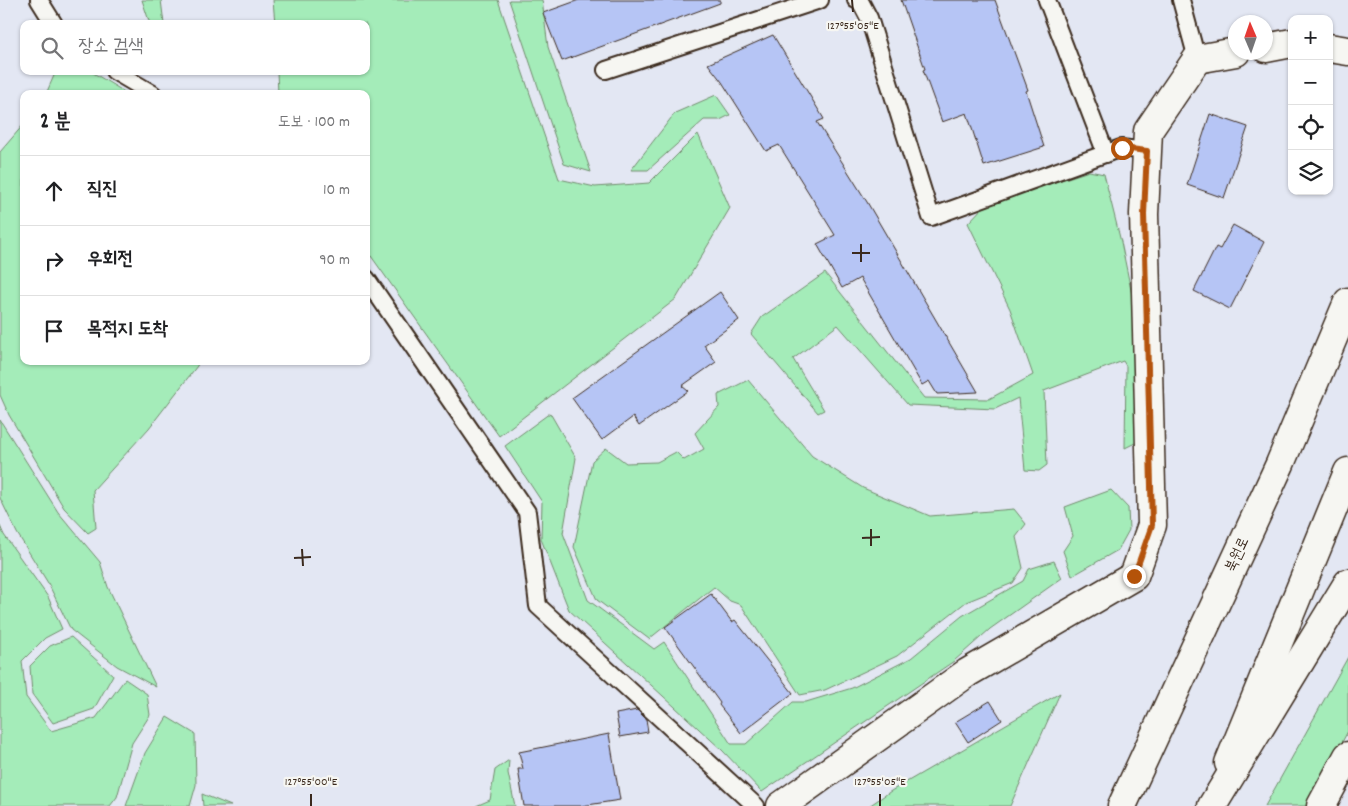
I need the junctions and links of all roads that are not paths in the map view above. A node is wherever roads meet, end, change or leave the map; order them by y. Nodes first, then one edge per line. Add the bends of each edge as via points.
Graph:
1 (39, 0) edge
2 (820, 0) edge
3 (856, 0) edge
4 (1048, 0) edge
5 (1181, 0) edge
6 (52, 20) edge
7 (1288, 44) edge
8 (1273, 47) edge
9 (1333, 49) edge
10 (1348, 51) edge
11 (1228, 53) edge
12 (1197, 59) junction
13 (606, 70) dead end
14 (121, 75) edge
15 (146, 90) edge
16 (1147, 151) junction
17 (1106, 154) junction
18 (370, 284) edge
19 (1348, 302) edge
20 (1348, 472) edge
21 (1348, 583) edge
22 (1348, 756) edge
23 (756, 806) edge
24 (781, 806) edge
25 (1122, 806) edge
26 (1212, 806) edge
27 (1321, 806) edge

1 - 6 lane
2 - 13 lane
3 - 17 lane via 860,1 869,18 931,217
4 - 17 lane
5 - 12 lane
7 - 8 main road
9 - 10 main road
11 - 12 main road
12 - 16 main road via 1148,131
14 - 15 lane
16 - 17 lane via 1122,148
16 - 24 main road via 1144,214 1152,525 1134,576 967,673
18 - 23 lane via 527,512 538,606
19 - 25 main road, 북원로 via 1280,464
20 - 26 main road
21 - 26 main road
22 - 27 main road

